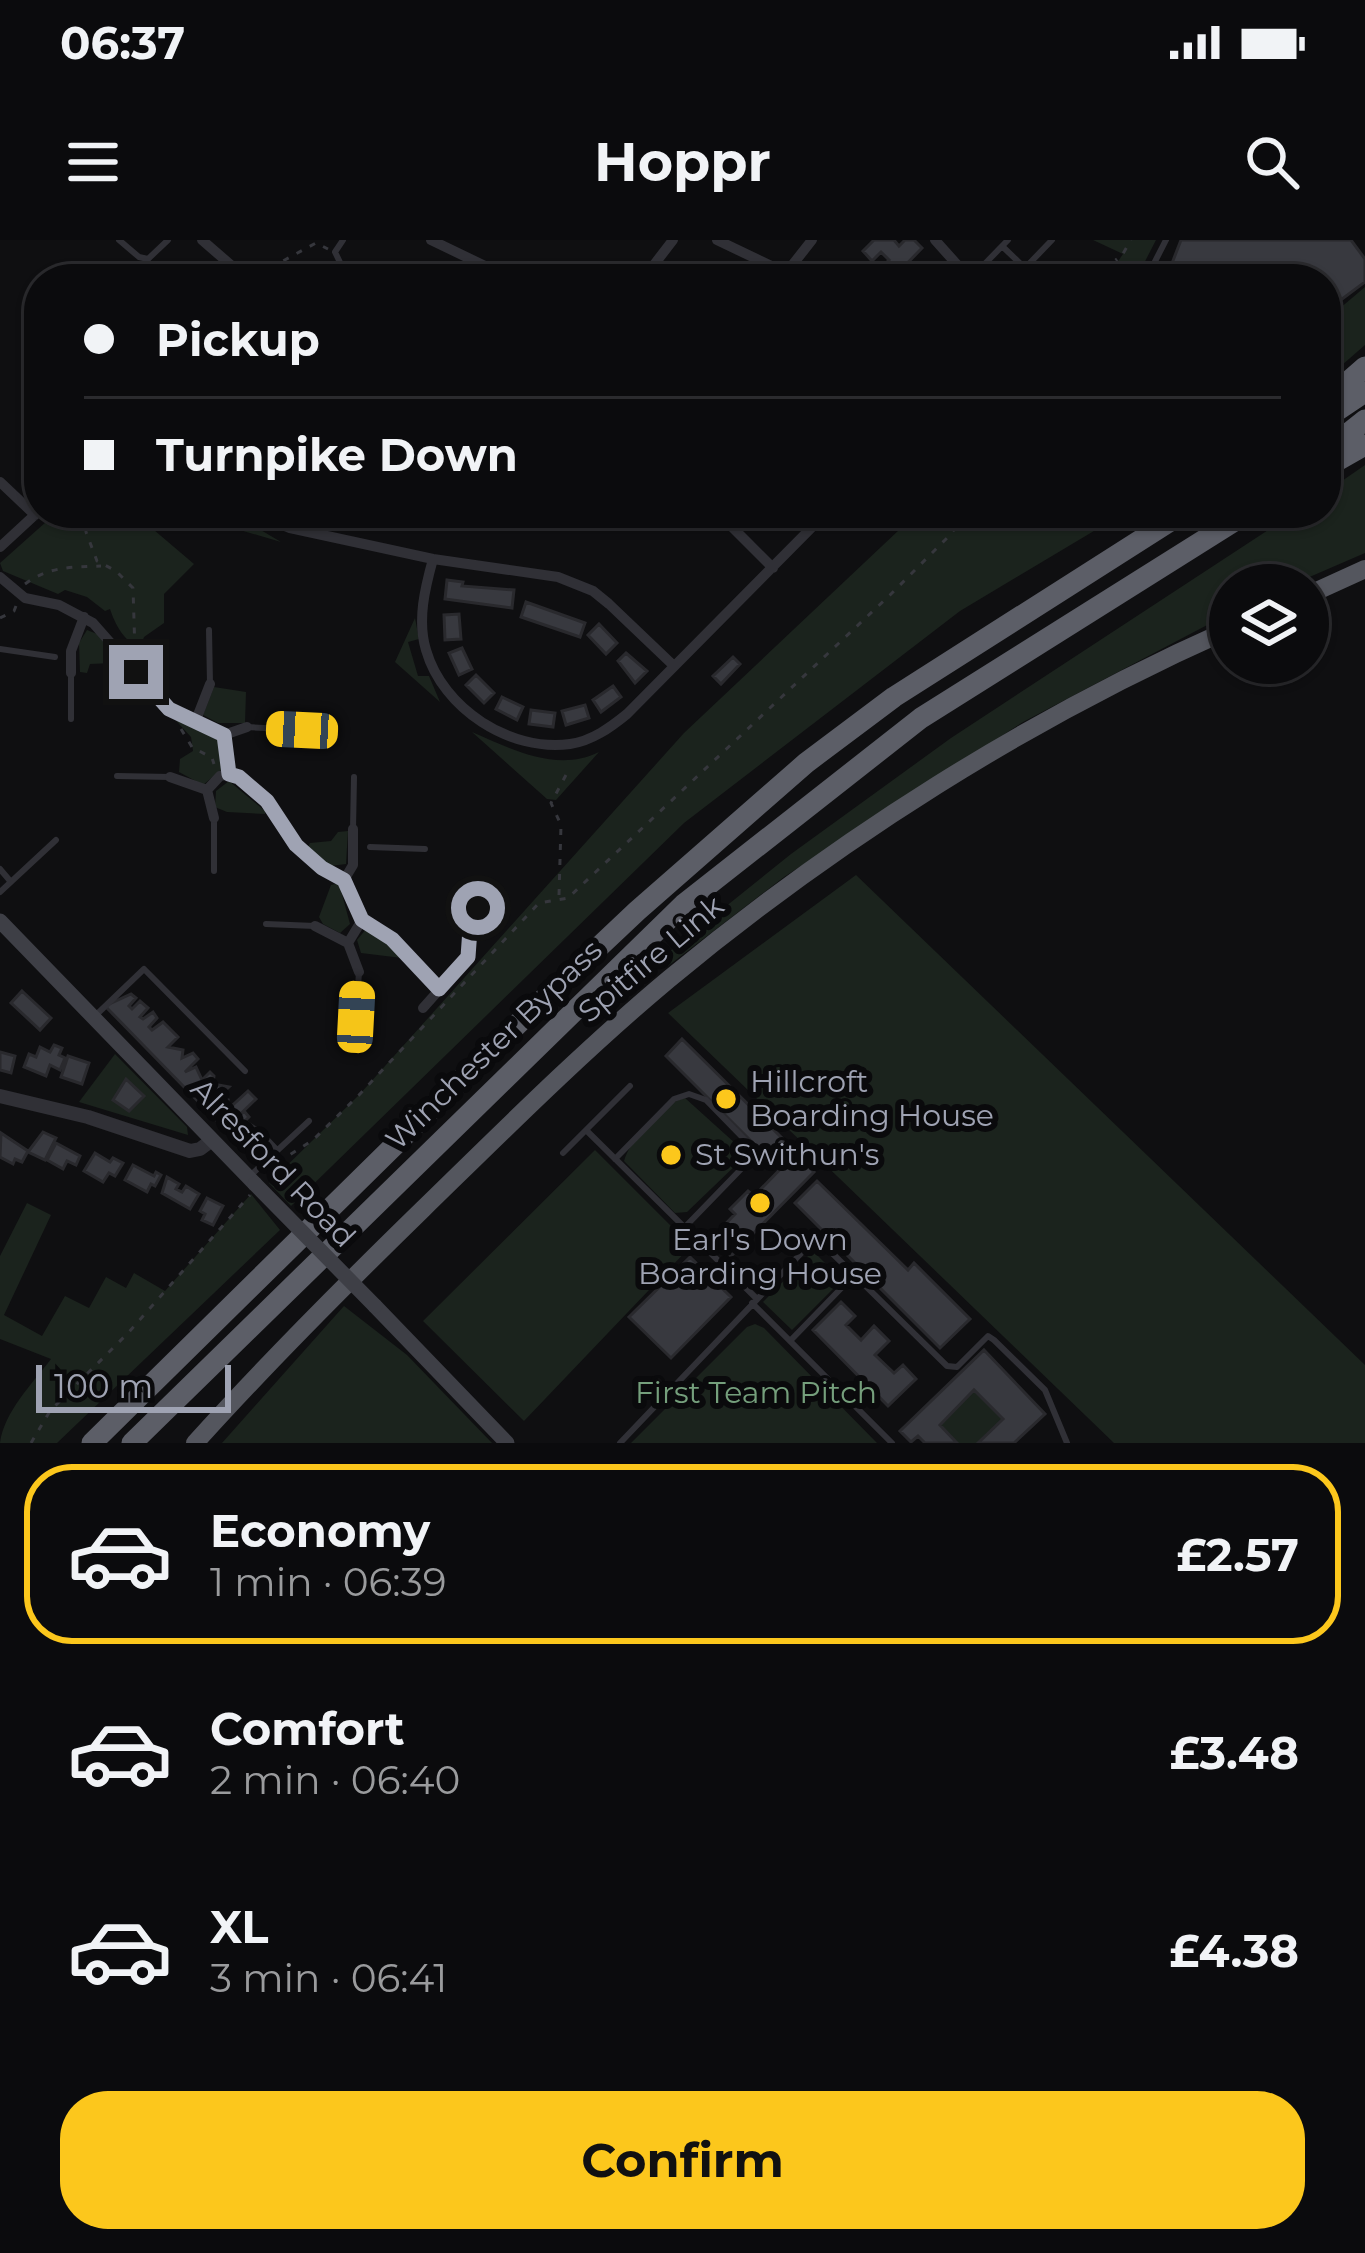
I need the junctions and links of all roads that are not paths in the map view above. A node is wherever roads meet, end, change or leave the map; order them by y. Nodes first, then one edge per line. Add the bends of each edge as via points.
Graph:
1 (119, 240) edge
2 (168, 240) edge
3 (202, 240) edge
4 (430, 240) edge
5 (673, 240) edge
6 (717, 240) edge
7 (812, 240) edge
8 (935, 240) edge
9 (1052, 240) edge
10 (230, 264) edge
11 (480, 264) edge
12 (655, 264) edge
13 (767, 264) edge
14 (793, 264) edge
15 (957, 264) edge
16 (1033, 264) edge
17 (1365, 367) edge
18 (1341, 388) edge
19 (1365, 420) edge
20 (1341, 439) edge
21 (0, 482) edge
22 (24, 502) edge
23 (24, 525) edge
24 (290, 528) edge
25 (733, 528) edge
26 (812, 528) edge
27 (1159, 528) edge
28 (1223, 528) edge
29 (0, 547) edge
30 (433, 559) junction
31 (773, 568) junction
32 (1365, 569) edge
33 (0, 577) edge
34 (1329, 585) edge
35 (83, 616) junction
36 (209, 630) dead end
37 (1209, 639) edge
38 (0, 649) edge
39 (71, 651) junction
40 (55, 657) joint
41 (674, 666) junction
42 (71, 673) joint
43 (210, 684) joint
44 (71, 718) dead end
45 (196, 720) junction
46 (247, 727) joint
47 (302, 730) dead end
48 (224, 735) junction
49 (225, 775) junction
50 (117, 776) dead end
51 (170, 777) joint
52 (354, 777) dead end
53 (207, 790) junction
54 (214, 818) joint
55 (353, 829) joint
56 (56, 840) dead end
57 (353, 847) junction
58 (370, 847) joint
59 (425, 849) dead end
60 (0, 869) edge
61 (214, 871) dead end
62 (344, 880) junction
63 (11, 882) junction
64 (0, 892) edge
65 (501, 908) dead end
66 (362, 920) junction
67 (0, 921) edge
68 (266, 924) dead end
69 (315, 926) joint
70 (348, 943) junction
71 (465, 962) joint
72 (359, 971) joint
73 (439, 989) junction
74 (423, 1008) dead end
75 (356, 1017) dead end
76 (93, 1018) junction
77 (245, 1072) dead end
78 (631, 1086) dead end
79 (0, 1096) edge
80 (309, 1121) dead end
81 (586, 1130) junction
82 (259, 1131) dead end
83 (212, 1140) junction
84 (278, 1150) junction
85 (563, 1153) dead end
86 (615, 1159) junction
87 (254, 1184) junction
88 (684, 1228) junction
89 (854, 1275) junction
90 (754, 1301) junction
91 (790, 1341) junction
92 (92, 1443) edge
93 (132, 1443) edge
94 (195, 1443) edge
95 (507, 1443) edge
96 (620, 1443) edge
97 (892, 1443) edge
98 (1067, 1443) edge

1 - 2 lane via 148,259
3 - 10 street
4 - 11 street
5 - 12 street
6 - 13 street
7 - 14 street
8 - 15 street
9 - 16 lane
17 - 18 highway
19 - 20 highway
21 - 22 street
23 - 29 street
24 - 30 street
25 - 31 street
26 - 31 street
27 - 92 highway, Winchester Bypass via 894,697 806,763 545,998
28 - 93 highway, Winchester Bypass via 921,718 684,904
30 - 41 street via 576,584 610,604
30 - 41 street via 425,650 449,695 494,730 539,744 592,738
31 - 41 street
32 - 34 highway
33 - 35 street via 15,591
35 - 39 street
35 - 45 street via 163,704
36 - 43 lane
37 - 94 highway, Spitfire Link via 974,764 716,941 441,1191
38 - 40 lane
39 - 40 street
39 - 42 street
42 - 44 lane
43 - 45 street
45 - 48 street
46 - 47 lane
46 - 48 street
48 - 49 street
49 - 53 street
49 - 62 street via 267,801 309,858
50 - 51 lane
51 - 53 street
52 - 55 lane
53 - 54 street
54 - 61 lane
55 - 57 street
56 - 63 lane
57 - 58 street
57 - 62 street
58 - 59 lane
60 - 63 lane
62 - 66 street
63 - 64 lane
65 - 71 lane via 471,915
66 - 70 street
66 - 73 street
67 - 76 main road, Alresford Road
68 - 69 lane
69 - 70 street
70 - 72 street
71 - 73 street
72 - 75 lane
73 - 74 street
76 - 77 lane via 144,969
76 - 83 main road, Alresford Road
78 - 81 lane
79 - 83 street via 190,1151
80 - 84 lane
81 - 85 lane
81 - 86 lane
82 - 84 lane
83 - 87 main road, Alresford Road
84 - 87 lane
86 - 88 lane
86 - 88 lane via 674,1099 706,1100 751,1153
87 - 95 main road, Alresford Road, bridge
88 - 90 lane
89 - 90 lane via 810,1244
89 - 91 lane
89 - 98 lane via 946,1366 957,1367 988,1336 994,1340 1046,1390
90 - 91 lane
90 - 96 lane
91 - 97 lane

